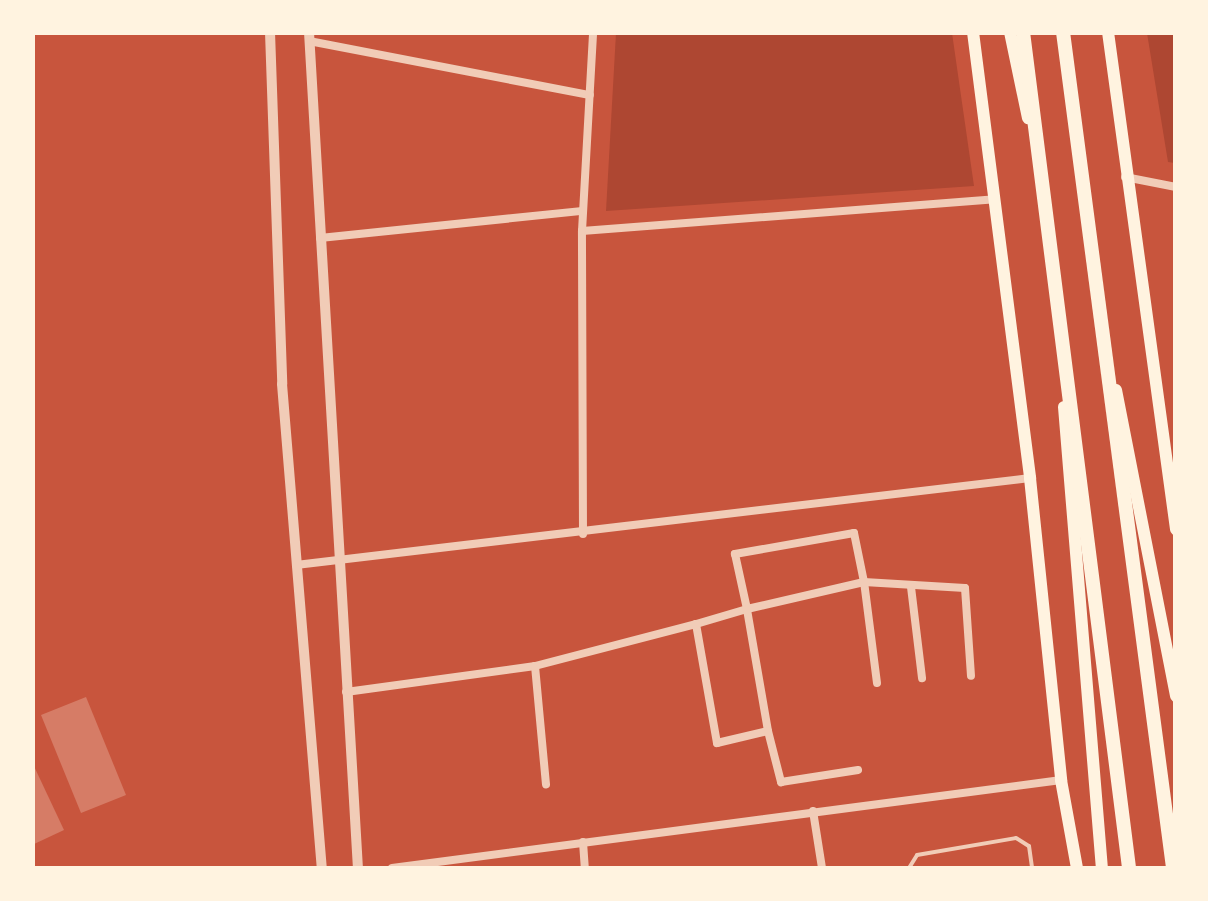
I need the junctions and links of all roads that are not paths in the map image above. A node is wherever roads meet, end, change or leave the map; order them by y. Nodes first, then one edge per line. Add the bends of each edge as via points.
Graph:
1 (270, 32) edge
2 (593, 32) edge
3 (973, 32) edge
4 (1010, 32) edge
5 (1023, 32) edge
6 (1064, 32) edge
7 (1108, 32) edge
8 (309, 36) edge
9 (590, 95) junction
10 (1125, 177) junction
11 (1176, 186) edge
12 (1043, 190) junction
13 (995, 199) junction
14 (583, 211) junction
15 (582, 230) junction
16 (320, 238) junction
17 (1098, 296) junction
18 (1056, 304) junction
19 (1030, 478) junction
20 (1175, 524) edge
21 (583, 534) junction
22 (338, 562) junction
23 (296, 565) junction
24 (864, 582) junction
25 (910, 586) junction
26 (746, 609) junction
27 (696, 624) junction
28 (535, 666) junction
29 (971, 676) dead end
30 (922, 678) dead end
31 (878, 682) dead end
32 (346, 692) junction
33 (1176, 696) edge
34 (768, 732) junction
35 (858, 770) dead end
36 (1061, 780) junction
37 (546, 784) dead end
38 (813, 811) junction
39 (582, 842) junction
40 (322, 868) edge
41 (358, 868) edge
42 (392, 868) edge
43 (585, 868) edge
44 (822, 868) edge
45 (910, 868) edge
46 (1032, 868) edge
47 (1078, 868) edge
48 (1102, 868) edge
49 (1129, 868) edge
50 (1173, 868) edge

1 - 23 street via 282,384
2 - 9 street
3 - 13 main road
4 - 12 main road
5 - 12 highway
6 - 17 highway
7 - 10 main road
8 - 9 street
8 - 16 street
9 - 14 street
10 - 11 street
10 - 20 main road
12 - 18 highway
13 - 15 street
13 - 19 main road
14 - 15 street
14 - 16 street
15 - 21 street
16 - 22 street
17 - 33 main road
17 - 50 highway
18 - 48 main road
18 - 49 highway
19 - 21 street
19 - 36 main road
21 - 22 street
22 - 23 street
22 - 32 street
23 - 40 street
24 - 25 street
24 - 26 street
24 - 26 street via 853,532 738,552
24 - 31 street
25 - 29 street via 965,588
25 - 30 street
26 - 27 street
26 - 34 street
27 - 28 street
27 - 34 street via 718,743
28 - 32 street
28 - 37 street
32 - 41 street
34 - 35 street via 781,782
36 - 38 street
36 - 47 main road
38 - 39 street
38 - 44 street
39 - 42 street
39 - 43 street
45 - 46 lane via 917,855 1016,838 1029,846

